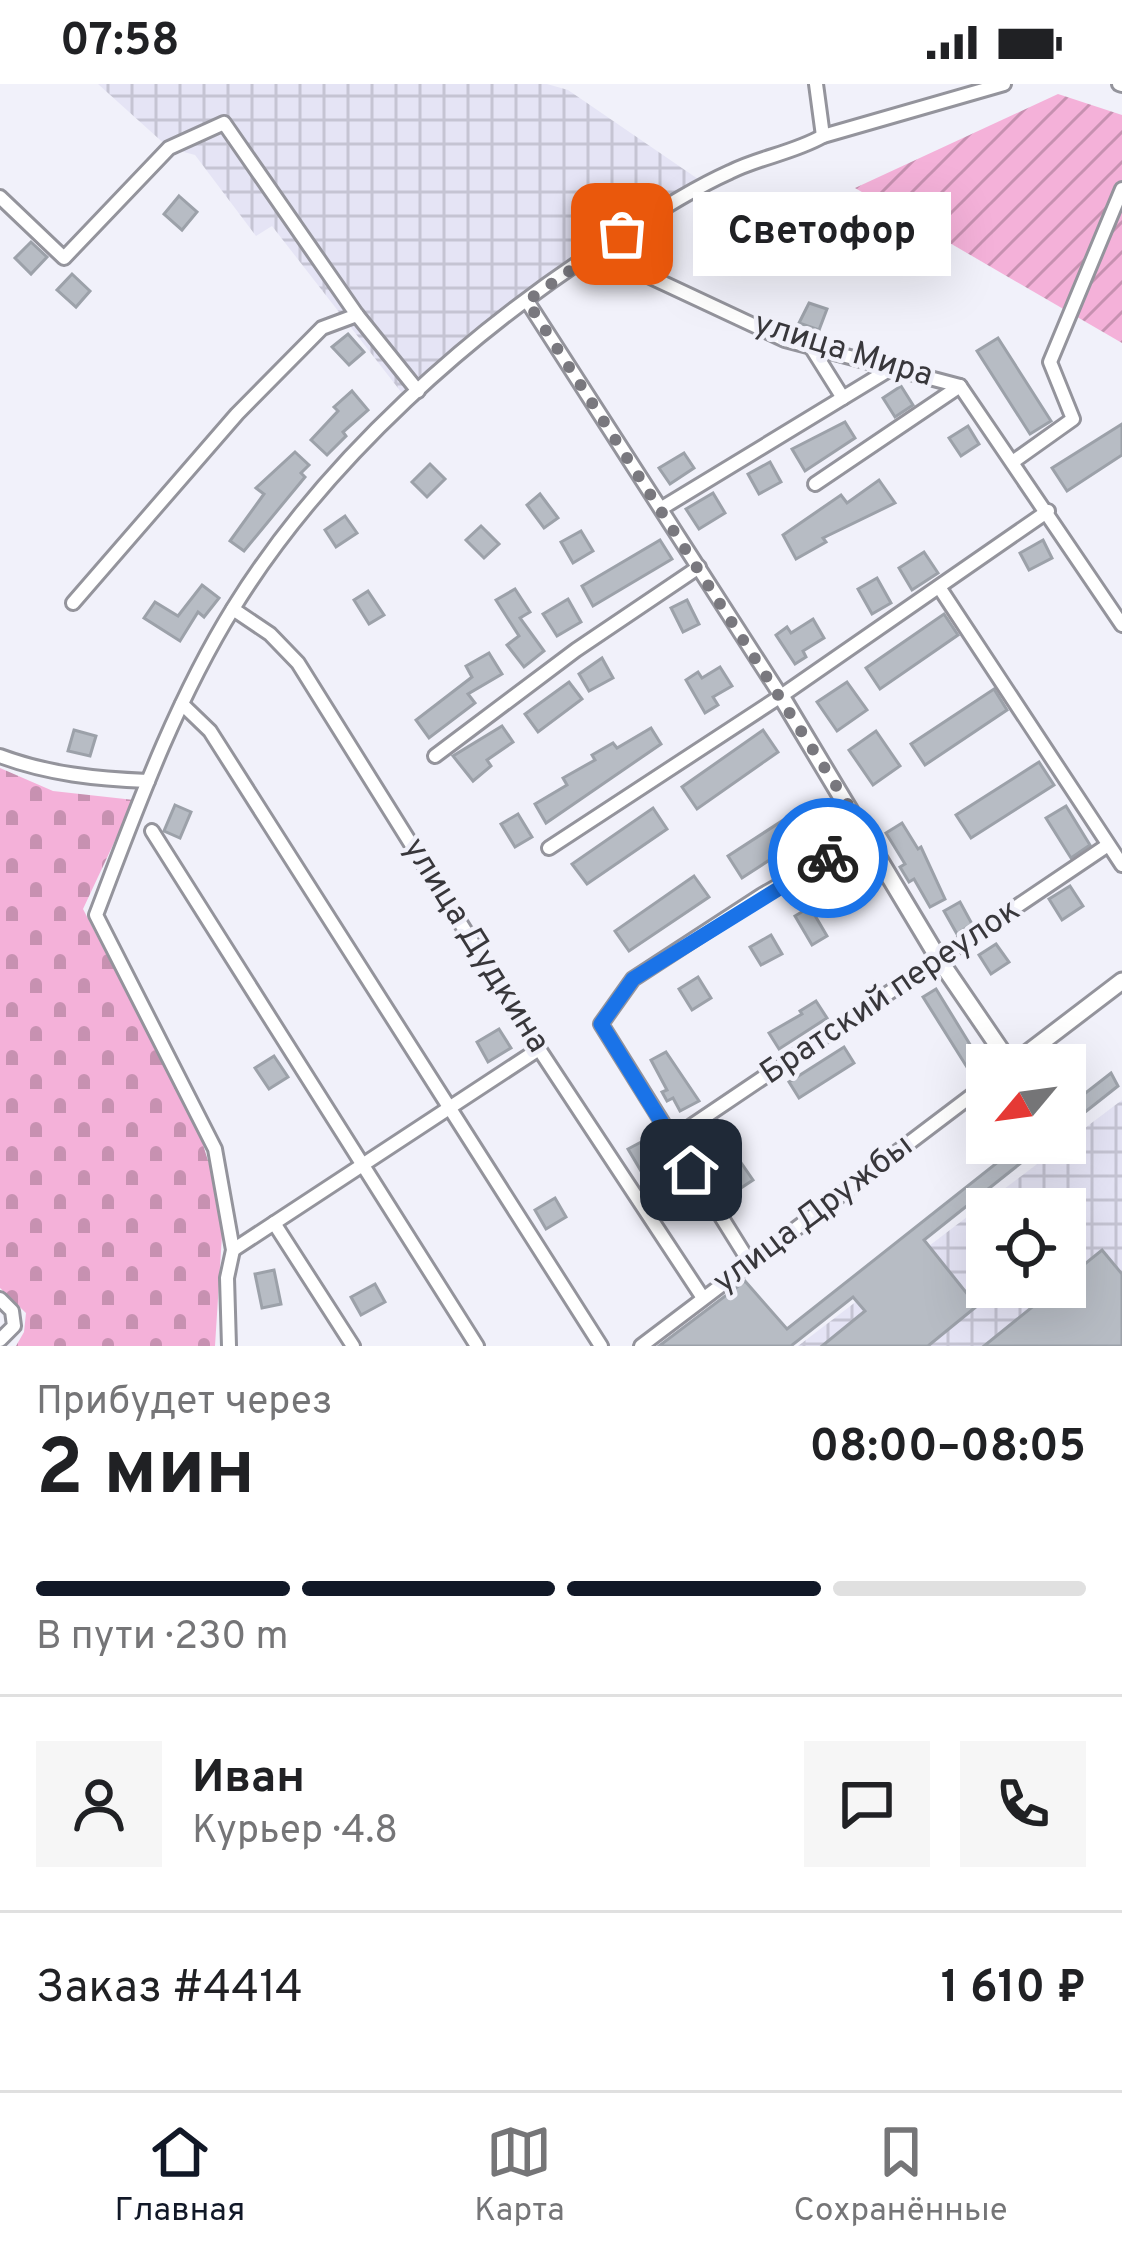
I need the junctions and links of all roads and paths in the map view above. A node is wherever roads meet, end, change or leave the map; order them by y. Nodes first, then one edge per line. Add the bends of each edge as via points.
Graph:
1 (816, 84) edge
2 (1004, 84) edge
3 (823, 136) junction
4 (1122, 189) edge
5 (0, 197) edge
6 (596, 251) junction
7 (527, 301) junction
8 (357, 315) junction
9 (811, 347) junction
10 (892, 368) junction
11 (960, 386) junction
12 (418, 392) junction
13 (843, 398) junction
14 (1014, 461) junction
15 (814, 484) dead end
16 (662, 508) junction
17 (1048, 511) junction
18 (700, 567) junction
19 (939, 587) junction
20 (73, 603) dead end
21 (233, 609) junction
22 (1122, 625) edge
23 (781, 696) junction
24 (182, 704) junction
25 (435, 756) dead end
26 (0, 757) edge
27 (148, 781) junction
28 (152, 831) dead end
29 (868, 836) junction
30 (1108, 845) junction
31 (549, 848) dead end
32 (1122, 865) edge
33 (940, 961) junction
34 (1122, 981) edge
35 (997, 1044) edge
36 (1040, 1044) edge
37 (539, 1048) junction
38 (966, 1100) edge
39 (449, 1108) junction
40 (671, 1138) junction
41 (362, 1165) junction
42 (274, 1222) junction
43 (233, 1250) junction
44 (750, 1263) junction
45 (703, 1298) junction
46 (0, 1299) edge
47 (0, 1340) edge
48 (229, 1346) edge
49 (353, 1346) edge
50 (477, 1346) edge
51 (601, 1346) edge
52 (641, 1346) edge

1 - 3 street
2 - 3 street
3 - 6 street via 731,171
4 - 14 street via 1050,362 1073,419
5 - 8 street via 64,258 169,148 224,123
6 - 7 street
6 - 9 street, улица Мира
7 - 12 street
7 - 16 street
8 - 12 street
8 - 20 street via 322,328 279,371
9 - 10 street, улица Мира
9 - 13 street
10 - 11 street, улица Мира
10 - 13 street
11 - 14 street, улица Мира
11 - 15 street
12 - 21 street via 308,503
13 - 16 street
14 - 17 street, улица Мира
16 - 18 street
17 - 19 street
17 - 22 street, улица Мира
18 - 23 street
18 - 25 street
19 - 23 street
19 - 30 street
21 - 24 street
21 - 37 street, улица Дудкина via 298,663
23 - 29 street
23 - 31 street
24 - 27 street
24 - 39 street via 210,731
26 - 27 street
27 - 43 street via 96,915 215,1150
28 - 41 street
29 - 33 street
29 - 40 street via 633,979 601,1024
30 - 32 street
30 - 33 street, Братский переулок
33 - 35 street
33 - 40 street, Братский переулок
34 - 36 street
37 - 39 street
37 - 45 street, улица Дудкина
38 - 44 street, улица Дружбы
39 - 41 street
39 - 51 street
40 - 44 street
41 - 42 street
41 - 50 street
42 - 43 street
42 - 49 street
43 - 48 street
44 - 45 street, улица Дружбы
45 - 52 street, улица Дружбы
46 - 47 street via 14,1326

